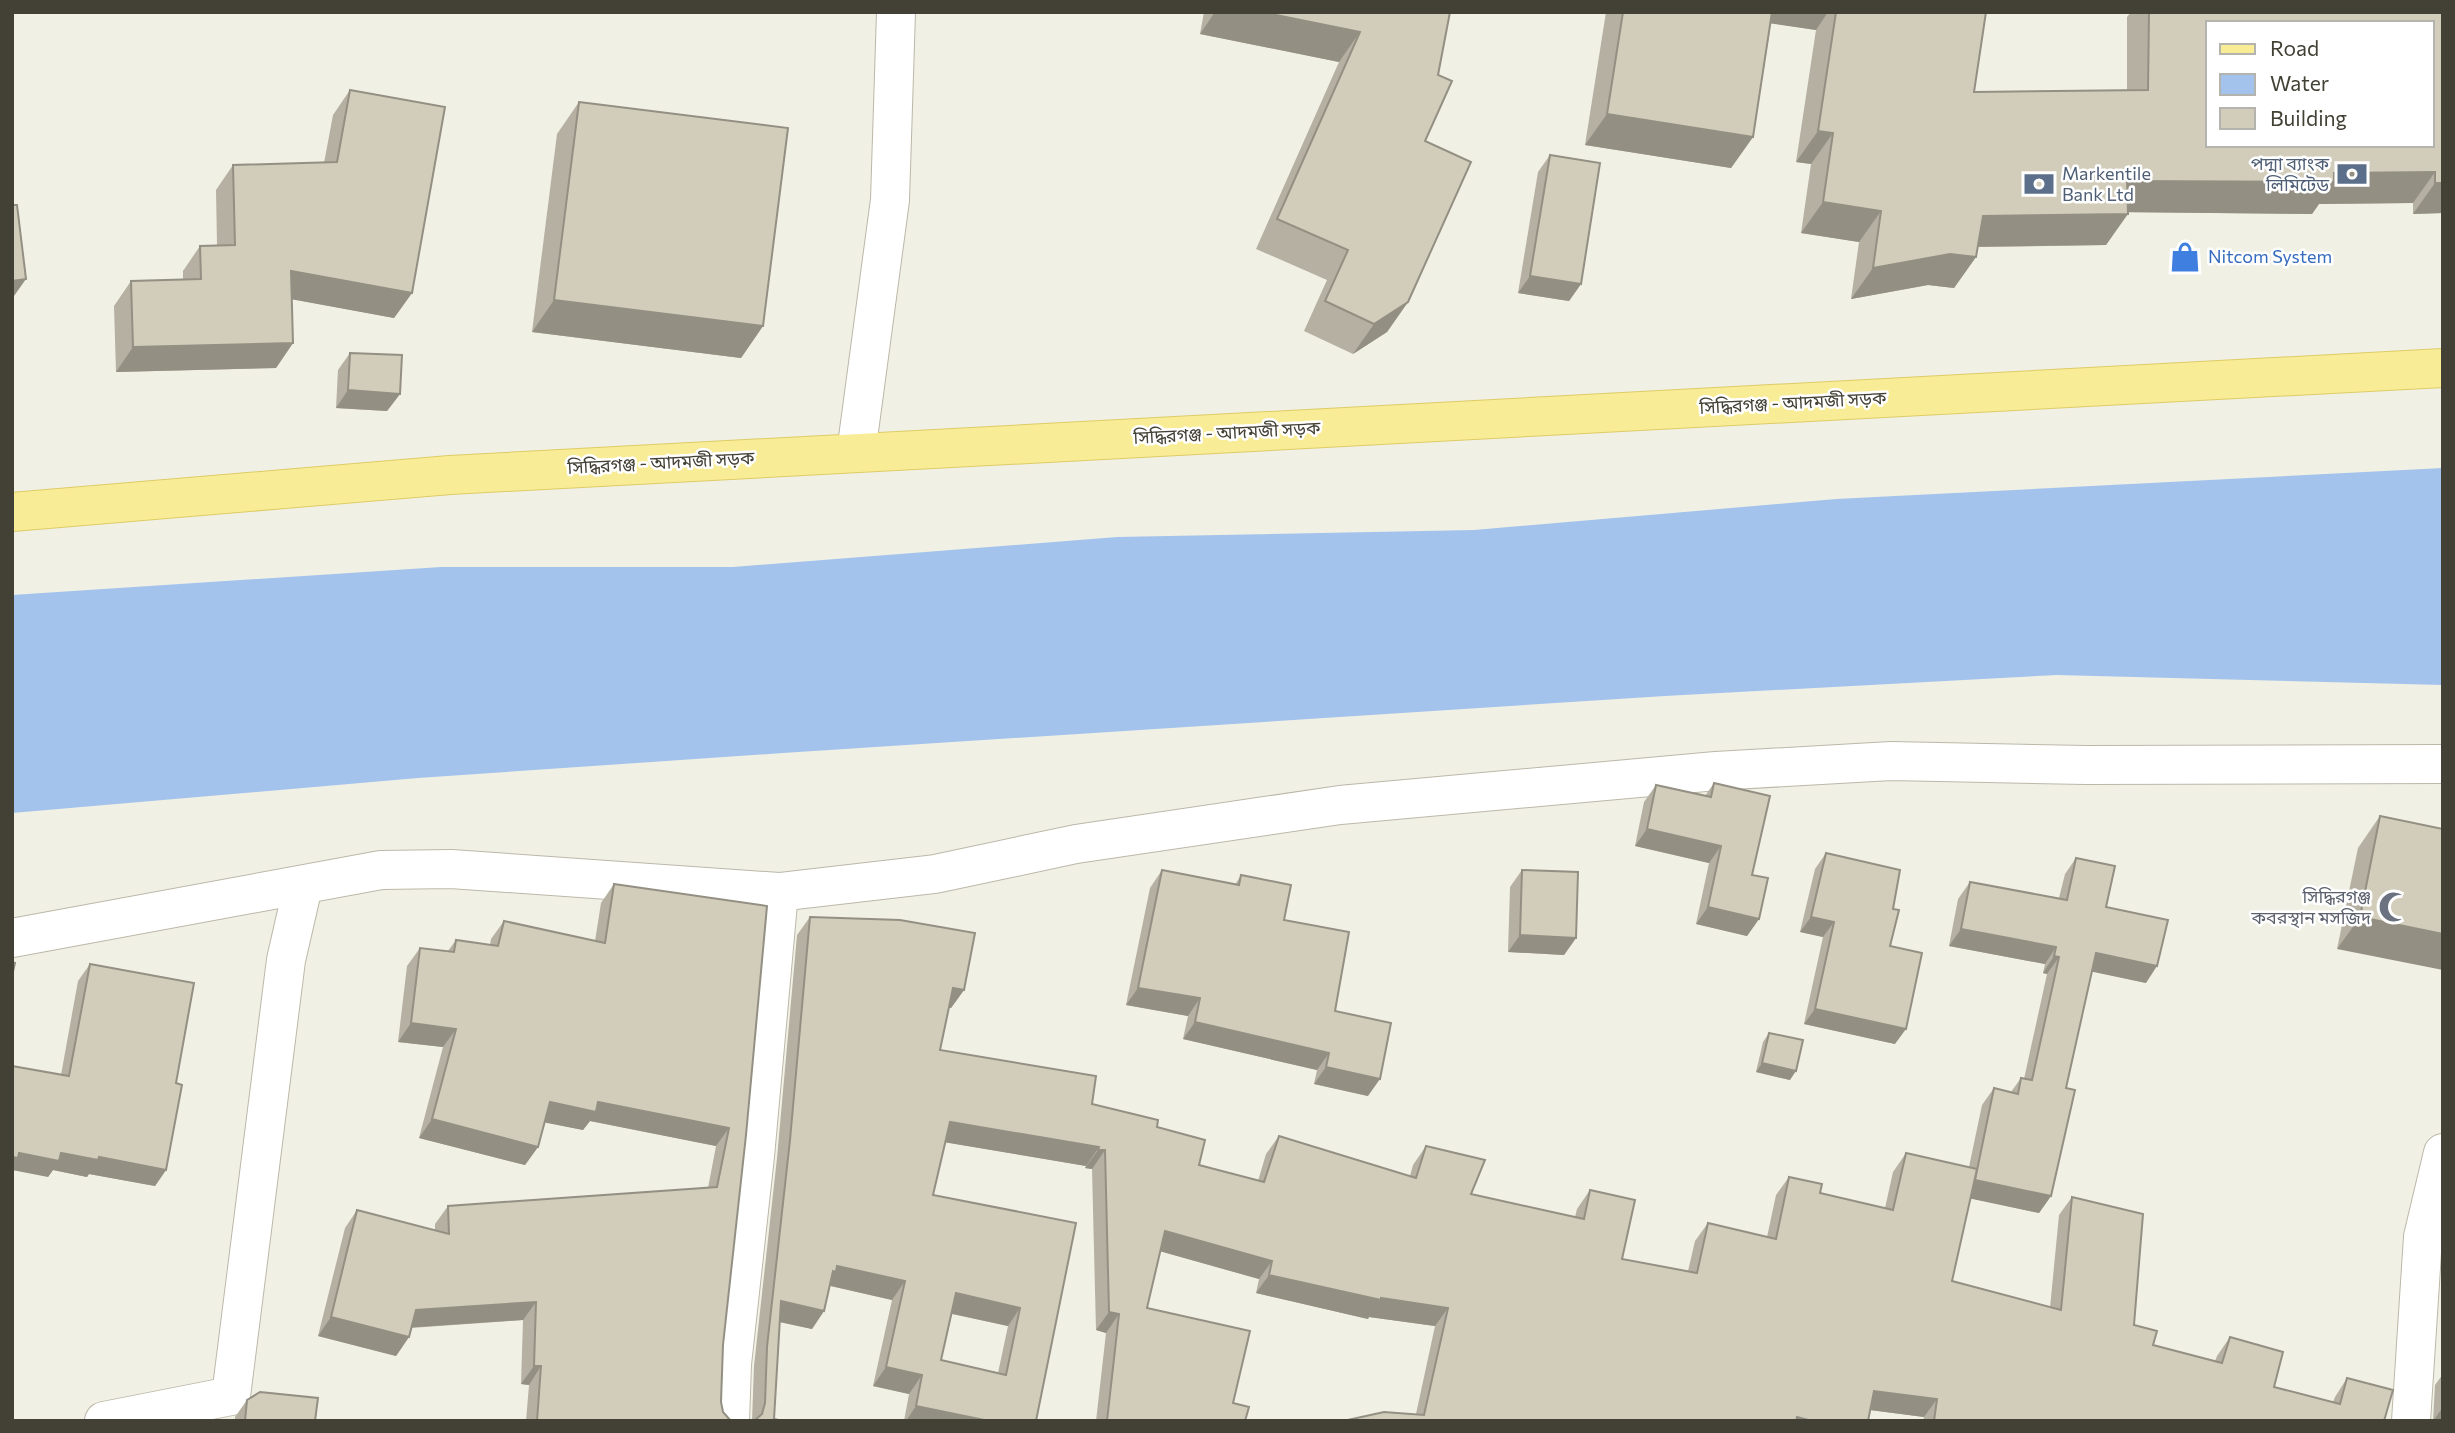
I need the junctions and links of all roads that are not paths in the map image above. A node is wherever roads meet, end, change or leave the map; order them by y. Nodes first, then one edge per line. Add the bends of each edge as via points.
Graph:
1 (897, 12) edge
2 (2443, 368) edge
3 (856, 453) junction
4 (12, 512) edge
5 (2443, 764) edge
6 (303, 886) junction
7 (779, 892) junction
8 (12, 938) edge
9 (2443, 1153) edge
10 (104, 1421) edge
11 (730, 1421) edge
12 (2411, 1421) edge

1 - 3 street via 890,200
2 - 3 main road, সিদ্ধিরগঞ্জ - আদমজী সড়ক
3 - 4 main road, সিদ্ধিরগঞ্জ - আদমজী সড়ক via 450,475
5 - 7 street via 1891,761 1716,771 1340,805 1076,844 935,874
6 - 7 street via 381,870 451,869
6 - 8 street
6 - 10 street via 286,960 231,1396
7 - 11 street
9 - 12 street via 2423,1237

